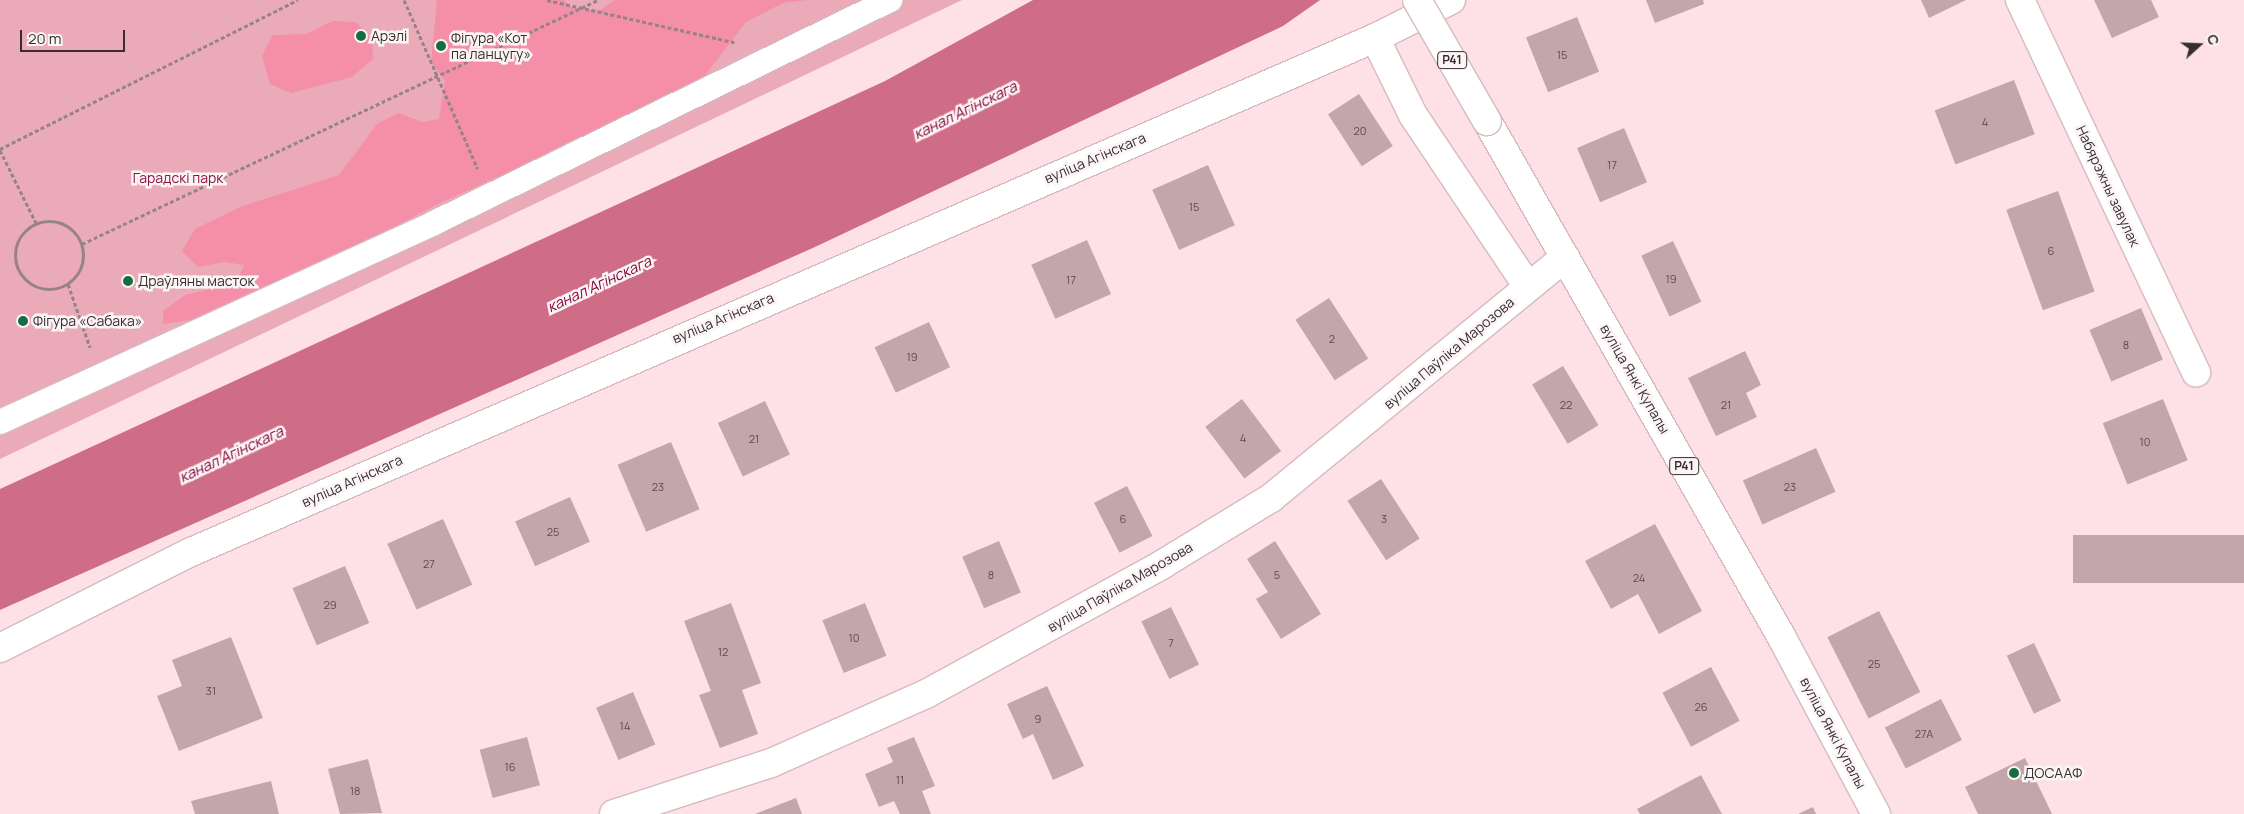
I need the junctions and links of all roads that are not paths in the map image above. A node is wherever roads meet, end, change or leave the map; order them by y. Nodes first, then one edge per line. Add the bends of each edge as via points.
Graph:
1 (890, 0) edge
2 (1417, 0) edge
3 (1451, 0) edge
4 (2020, 0) edge
5 (1375, 38) junction
6 (1565, 257) junction
7 (1528, 287) junction
8 (2196, 372) dead end
9 (0, 422) edge
10 (0, 648) edge
11 (614, 814) edge
12 (1876, 814) edge

1 - 9 street via 489,196
2 - 6 street, вуліца Янкі Купалы / Р41, bridge
3 - 5 street, вуліца Агінскага
4 - 8 street, Набярэжны завулак
5 - 7 street via 1413,116
5 - 10 street, вуліца Агінскага via 218,540
6 - 7 street, вуліца Паўліка Марозова
6 - 12 street, вуліца Янкі Купалы / Р41 via 1781,636
7 - 11 street, вуліца Паўліка Марозова via 1271,498 1163,564 926,694 771,763

